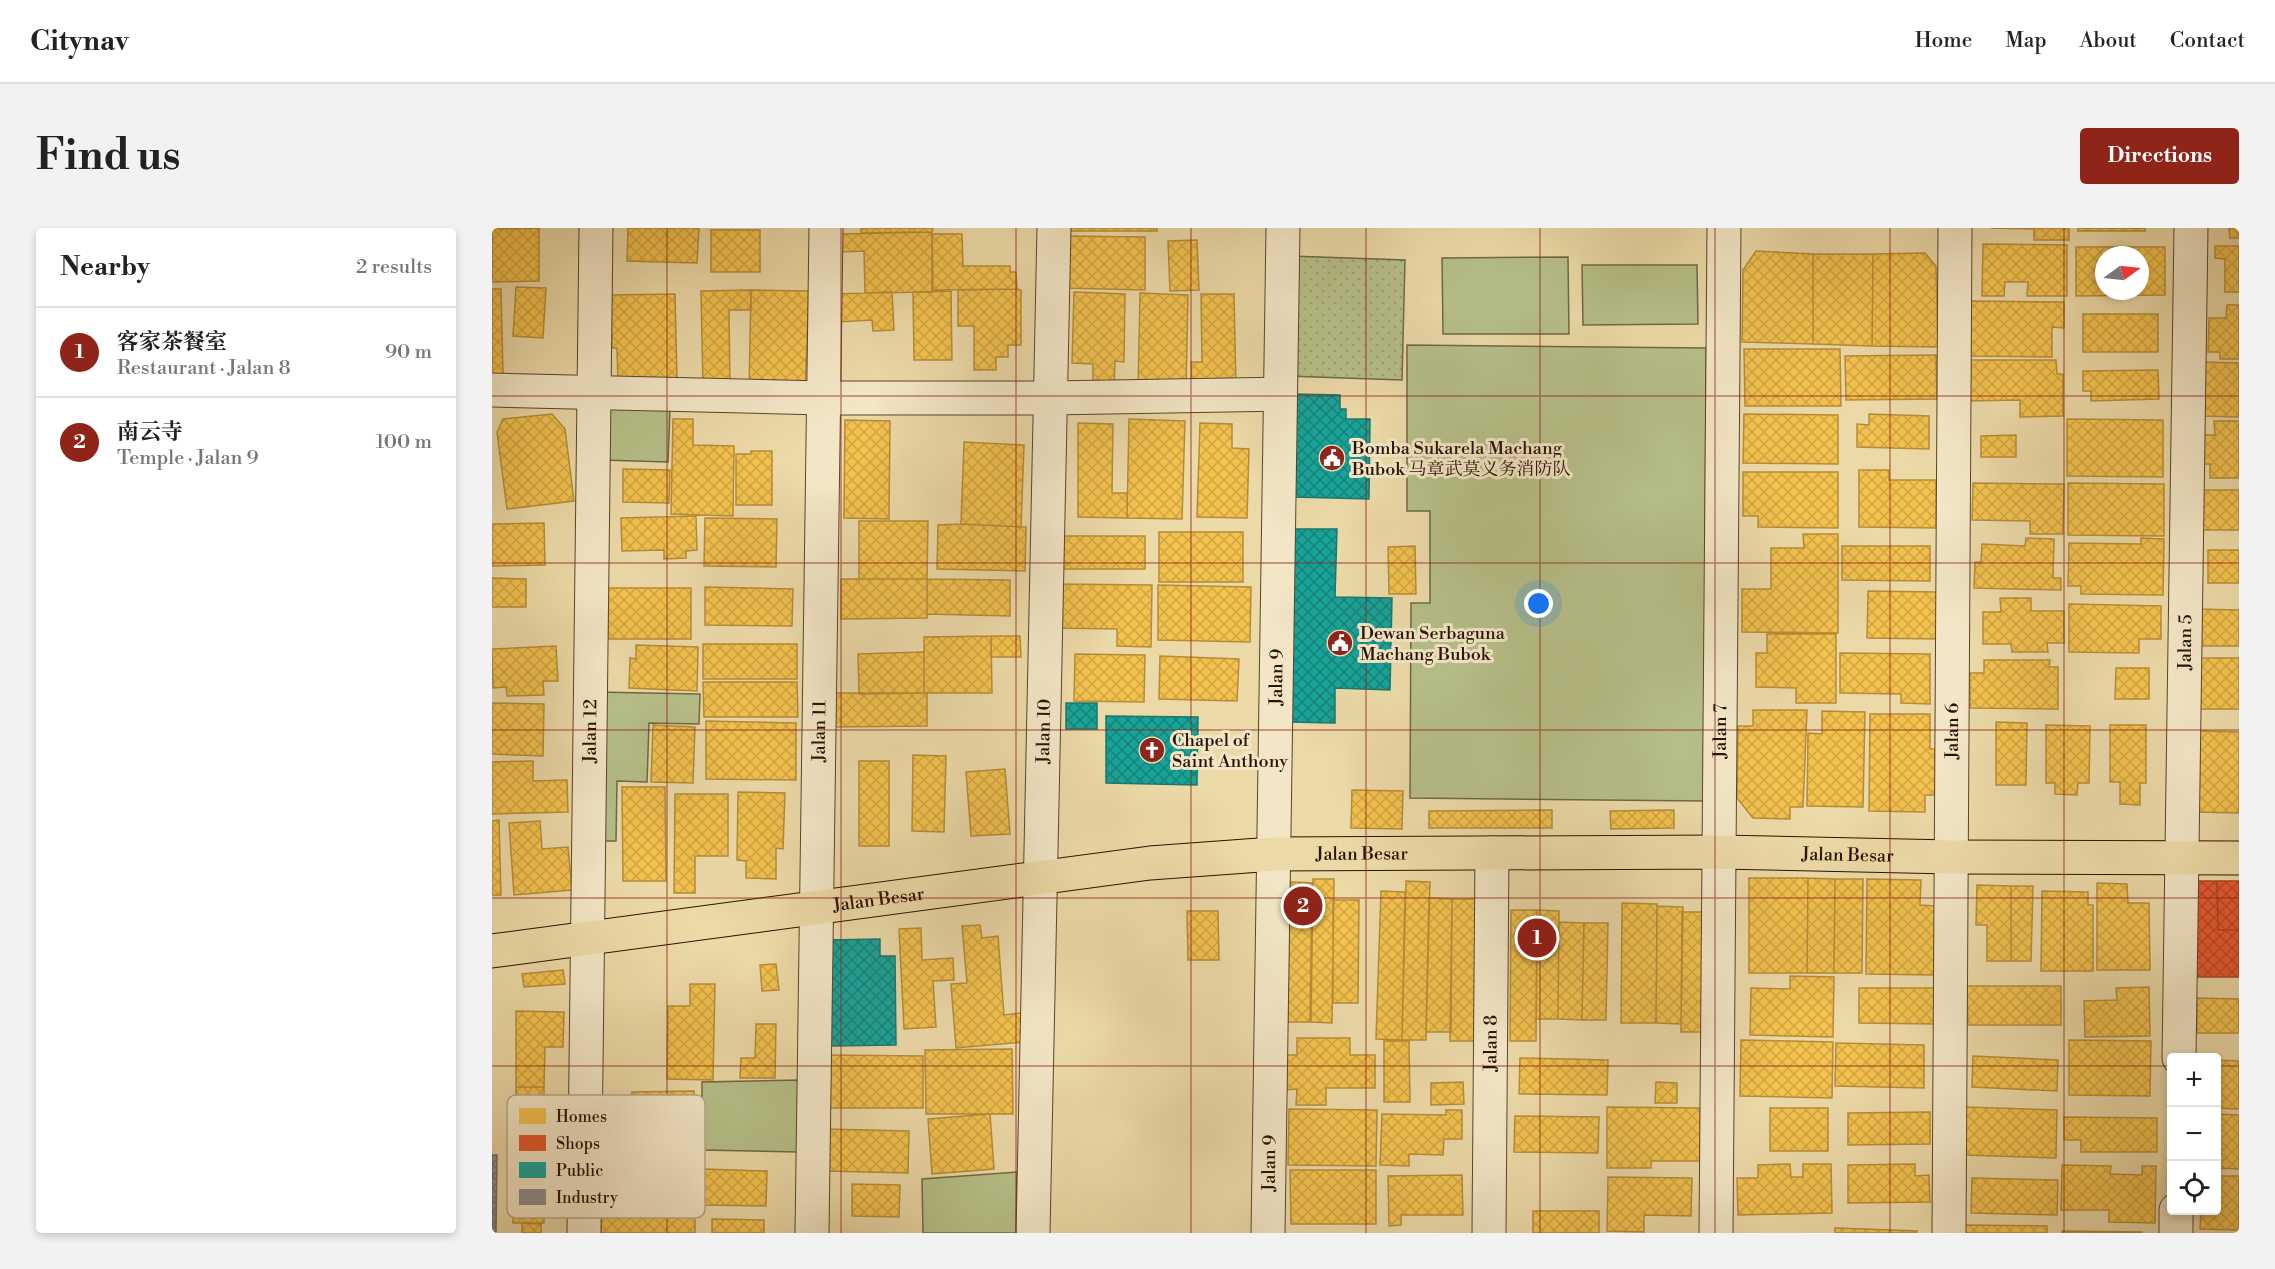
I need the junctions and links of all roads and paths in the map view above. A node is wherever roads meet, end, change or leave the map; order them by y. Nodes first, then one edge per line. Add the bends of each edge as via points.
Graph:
1 (596, 228) edge
2 (826, 228) edge
3 (1054, 228) edge
4 (1283, 228) edge
5 (1724, 228) edge
6 (1955, 228) edge
7 (2191, 228) edge
8 (492, 390) edge
9 (594, 392) junction
10 (1281, 394) junction
11 (824, 398) junction
12 (1051, 398) junction
13 (1720, 852) junction
14 (1492, 853) junction
15 (1274, 854) junction
16 (1951, 857) junction
17 (2182, 857) junction
18 (2239, 858) edge
19 (1042, 877) junction
20 (817, 909) junction
21 (588, 939) junction
22 (492, 951) edge
23 (2179, 1053) edge
24 (586, 1095) edge
25 (2176, 1215) edge
26 (584, 1218) edge
27 (584, 1233) edge
28 (812, 1233) edge
29 (1034, 1233) edge
30 (1268, 1233) edge
31 (1489, 1233) edge
32 (1716, 1233) edge
33 (1949, 1233) edge
34 (2176, 1233) edge

1 - 9 street, Jalan 12
2 - 11 street, Jalan 11
3 - 12 street, Jalan 10
4 - 10 street, Jalan 9
5 - 13 street, Jalan 7
6 - 16 street, Jalan 6
7 - 17 street, Jalan 5
8 - 9 street
9 - 11 street
9 - 21 street, Jalan 12
10 - 12 street
10 - 15 street, Jalan 9
11 - 12 street
11 - 20 street, Jalan 11
12 - 19 street, Jalan 10
13 - 14 main road, Jalan Besar
13 - 16 main road, Jalan Besar
13 - 32 street, Jalan 7
14 - 15 main road, Jalan Besar
14 - 31 street, Jalan 8
15 - 19 main road, Jalan Besar via 1150,863
15 - 30 street, Jalan 9
16 - 17 main road, Jalan Besar
16 - 33 street, Jalan 6
17 - 18 main road, Jalan Besar
17 - 23 street, Jalan 5
19 - 20 main road, Jalan Besar
19 - 29 street, Jalan 10
20 - 21 main road, Jalan Besar
20 - 28 street, Jalan 11
21 - 22 main road, Jalan Besar
21 - 24 street, Jalan 12
25 - 34 street
26 - 27 street, Jalan 12

